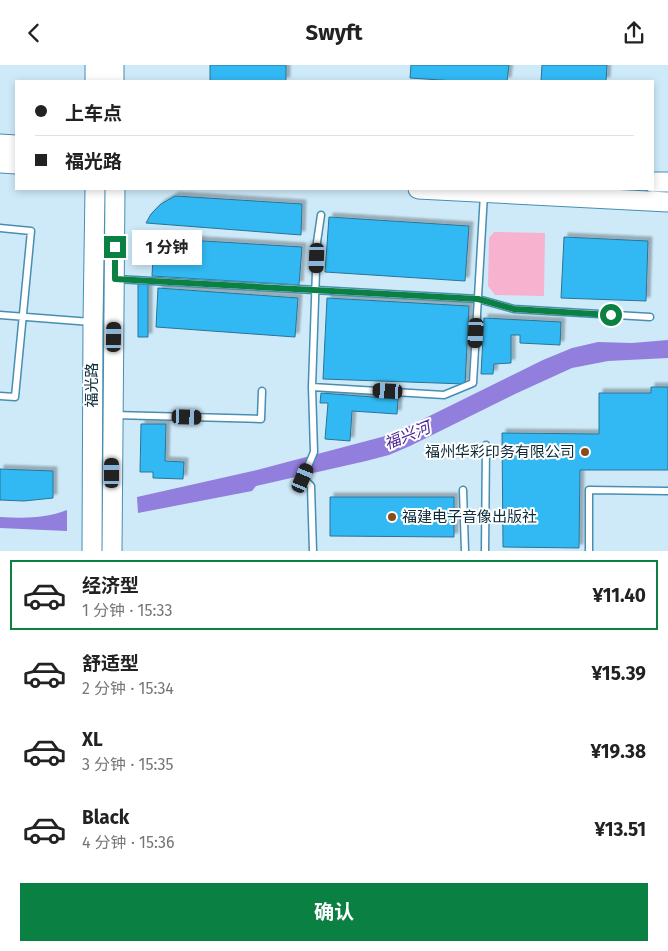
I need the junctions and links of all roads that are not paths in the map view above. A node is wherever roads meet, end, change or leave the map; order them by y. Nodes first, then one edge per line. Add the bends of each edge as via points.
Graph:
1 (95, 65) edge
2 (114, 65) edge
3 (95, 80) edge
4 (114, 80) edge
5 (0, 144) edge
6 (15, 145) edge
7 (0, 163) edge
8 (15, 164) edge
9 (654, 181) edge
10 (668, 183) edge
11 (95, 190) edge
12 (115, 190) edge
13 (434, 190) edge
14 (484, 193) junction
15 (668, 202) edge
16 (321, 215) dead end
17 (0, 229) edge
18 (115, 279) junction
19 (316, 290) junction
20 (478, 299) junction
21 (0, 315) edge
22 (23, 317) junction
23 (650, 317) dead end
24 (93, 322) junction
25 (312, 387) junction
26 (262, 391) dead end
27 (0, 396) edge
28 (113, 415) junction
29 (486, 445) dead end
30 (463, 490) dead end
31 (668, 491) edge
32 (92, 551) edge
33 (112, 551) edge
34 (313, 551) edge
35 (465, 551) edge
36 (485, 551) edge
37 (589, 551) edge

1 - 3 main road
2 - 4 main road
5 - 6 main road
7 - 8 main road
9 - 10 main road
11 - 24 main road, 福光路
12 - 18 main road, 福光路
13 - 14 main road
14 - 15 main road
14 - 20 lane
16 - 19 lane
17 - 22 lane via 31,231
18 - 19 lane
18 - 28 main road, 福光路
19 - 20 lane
19 - 25 lane
20 - 23 lane via 514,309
20 - 25 lane via 473,383 444,395
21 - 22 lane
22 - 24 lane
22 - 27 lane via 15,397
24 - 32 main road, 福光路
25 - 34 lane via 314,452 303,478 311,486
26 - 28 lane via 261,419
28 - 33 main road, 福光路
29 - 36 lane
30 - 35 lane
31 - 37 lane via 590,491

